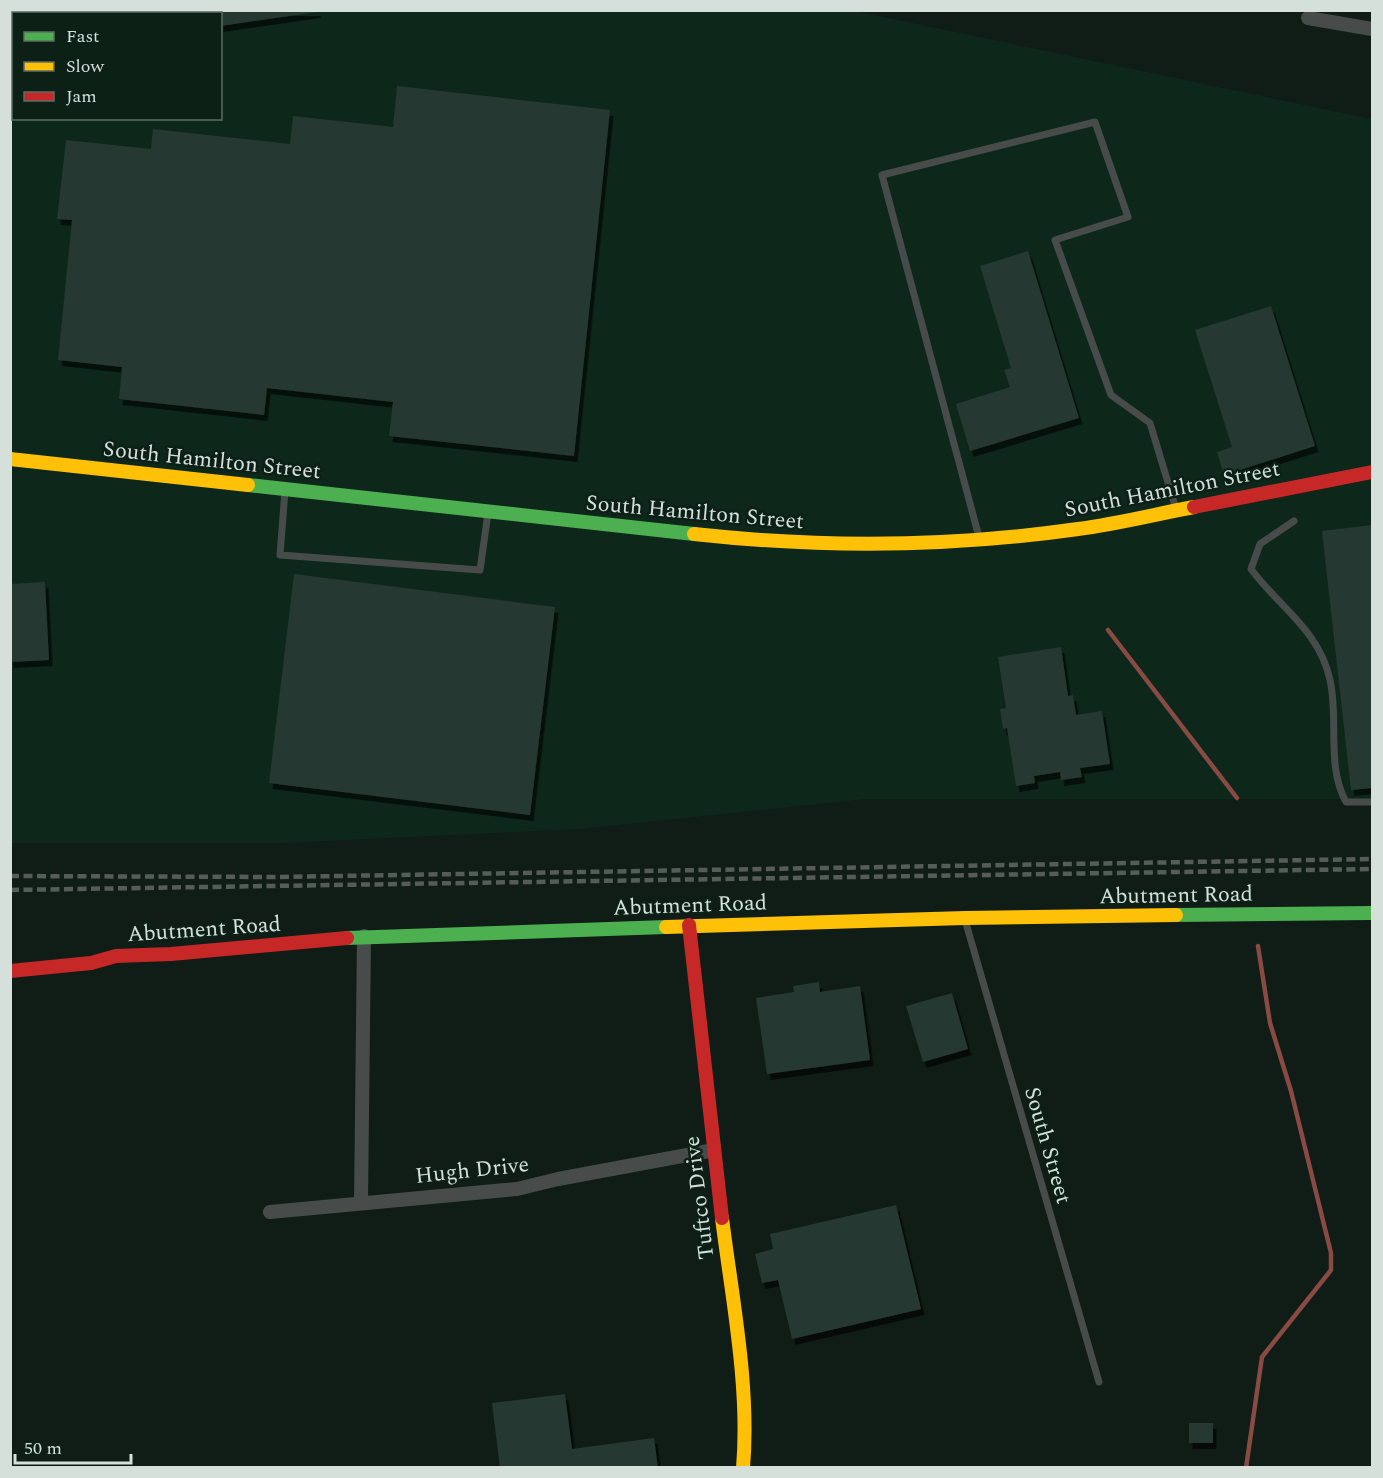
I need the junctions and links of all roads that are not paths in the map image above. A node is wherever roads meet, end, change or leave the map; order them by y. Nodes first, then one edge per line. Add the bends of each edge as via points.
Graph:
1 (1304, 14) edge
2 (1372, 29) edge
3 (10, 459) edge
4 (1372, 472) edge
5 (286, 489) junction
6 (1176, 509) junction
7 (488, 511) junction
8 (1294, 521) dead end
9 (979, 538) junction
10 (1372, 802) edge
11 (1372, 913) edge
12 (965, 918) junction
13 (689, 925) junction
14 (364, 936) junction
15 (10, 971) edge
16 (714, 1150) junction
17 (361, 1202) junction
18 (270, 1212) dead end
19 (1099, 1382) dead end
20 (743, 1467) edge

1 - 2 street
3 - 5 street, South Hamilton Street
4 - 6 street, South Hamilton Street
5 - 7 street, South Hamilton Street
5 - 7 lane via 280,555 480,570
6 - 9 street, South Hamilton Street via 1080,529
6 - 9 lane via 1150,423 1111,395 1055,240 1128,217 1095,122 882,175
7 - 9 street, South Hamilton Street via 782,542 921,544
8 - 10 lane via 1260,544 1251,569 1310,631 1330,679 1335,757 1342,794 1346,802
11 - 12 street, Abutment Road
12 - 13 street, Abutment Road
12 - 19 lane, South Street
13 - 14 street, Abutment Road
13 - 16 street, Tuftco Drive
14 - 15 street, Abutment Road via 116,956 91,963
14 - 17 street
16 - 17 street, Hugh Drive via 517,1189
16 - 20 street, Tuftco Drive via 742,1390
17 - 18 street, Hugh Drive

